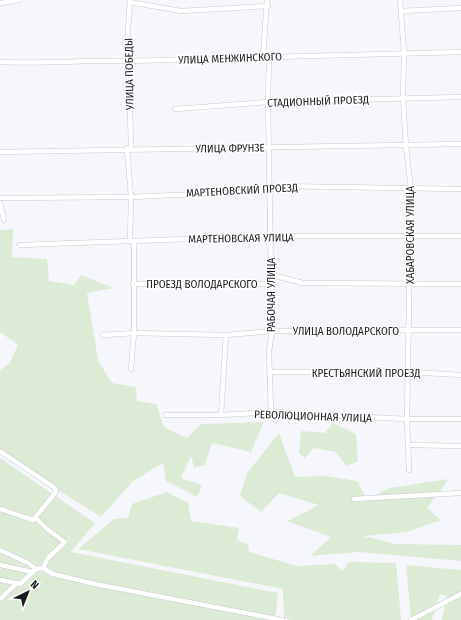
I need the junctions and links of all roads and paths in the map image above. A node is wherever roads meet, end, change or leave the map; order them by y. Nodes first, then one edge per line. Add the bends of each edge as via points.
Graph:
1 (19, 0) edge
2 (267, 0) edge
3 (400, 0) edge
4 (130, 1) edge
5 (0, 4) edge
6 (268, 6) junction
7 (461, 8) edge
8 (401, 11) junction
9 (461, 52) edge
10 (404, 53) junction
11 (263, 57) junction
12 (270, 57) junction
13 (128, 61) junction
14 (0, 62) edge
15 (461, 97) edge
16 (403, 98) junction
17 (268, 102) junction
18 (175, 109) dead end
19 (461, 144) edge
20 (406, 146) junction
21 (129, 148) junction
22 (269, 148) junction
23 (0, 152) edge
24 (411, 189) junction
25 (461, 189) edge
26 (270, 191) junction
27 (131, 197) junction
28 (0, 198) edge
29 (0, 203) edge
30 (4, 220) dead end
31 (271, 236) junction
32 (461, 236) edge
33 (411, 237) junction
34 (132, 241) junction
35 (20, 245) dead end
36 (272, 275) junction
37 (409, 283) junction
38 (133, 284) junction
39 (271, 284) junction
40 (461, 284) edge
41 (410, 330) junction
42 (461, 330) edge
43 (272, 331) junction
44 (134, 333) junction
45 (103, 335) dead end
46 (226, 335) junction
47 (131, 369) dead end
48 (271, 372) junction
49 (408, 372) junction
50 (461, 375) edge
51 (272, 412) junction
52 (166, 415) dead end
53 (221, 415) junction
54 (407, 419) junction
55 (461, 419) edge
56 (408, 446) junction
57 (461, 446) edge
58 (0, 451) edge
59 (409, 470) dead end
60 (461, 493) edge
61 (354, 499) dead end
62 (0, 509) edge
63 (36, 518) junction
64 (0, 550) edge
65 (0, 565) edge
66 (43, 568) junction
67 (34, 571) junction
68 (0, 580) edge
69 (17, 583) junction
70 (461, 594) edge
71 (0, 599) edge
72 (282, 620) edge
73 (411, 620) edge

1 - 5 street
2 - 6 street
3 - 8 street, ХАБАРОВСКАЯ УЛИЦА
4 - 6 street via 181,11
4 - 13 street, УЛИЦА ПОБЕДЫ
6 - 11 street
7 - 8 street
8 - 10 street, ХАБАРОВСКАЯ УЛИЦА
9 - 10 street, УЛИЦА МЕНЖИНСКОГО
10 - 12 street, УЛИЦА МЕНЖИНСКОГО
10 - 16 street, ХАБАРОВСКАЯ УЛИЦА
11 - 12 street, УЛИЦА МЕНЖИНСКОГО
11 - 13 street, УЛИЦА МЕНЖИНСКОГО
12 - 17 street, РАБОЧАЯ УЛИЦА
13 - 14 street, УЛИЦА МЕНЖИНСКОГО via 82,60 42,64
13 - 21 street, УЛИЦА ПОБЕДЫ
15 - 16 street, СТАДИОННЫЙ ПРОЕЗД
16 - 17 street, СТАДИОННЫЙ ПРОЕЗД
16 - 20 street, ХАБАРОВСКАЯ УЛИЦА
17 - 18 street, СТАДИОННЫЙ ПРОЕЗД
17 - 22 street, РАБОЧАЯ УЛИЦА
19 - 20 street, УЛИЦА ФРУНЗЕ
20 - 22 street, УЛИЦА ФРУНЗЕ
20 - 24 street, ХАБАРОВСКАЯ УЛИЦА
21 - 22 street, УЛИЦА ФРУНЗЕ
21 - 23 street, УЛИЦА ФРУНЗЕ
21 - 27 street, УЛИЦА ПОБЕДЫ
22 - 26 street, РАБОЧАЯ УЛИЦА
24 - 25 street, МАРТЕНОВСКИЙ ПРОЕЗД
24 - 26 street, МАРТЕНОВСКИЙ ПРОЕЗД via 275,186
24 - 33 street, ХАБАРОВСКАЯ УЛИЦА
26 - 27 street, МАРТЕНОВСКИЙ ПРОЕЗД
26 - 31 street, РАБОЧАЯ УЛИЦА
27 - 28 street, МАРТЕНОВСКИЙ ПРОЕЗД
27 - 34 street, УЛИЦА ПОБЕДЫ
29 - 30 street
31 - 33 street, МАРТЕНОВСКАЯ УЛИЦА
31 - 34 street, МАРТЕНОВСКАЯ УЛИЦА
31 - 36 street, РАБОЧАЯ УЛИЦА
32 - 33 street, МАРТЕНОВСКАЯ УЛИЦА
33 - 37 street, ХАБАРОВСКАЯ УЛИЦА
34 - 35 street, МАРТЕНОВСКАЯ УЛИЦА
34 - 38 street, УЛИЦА ПОБЕДЫ
36 - 37 street, ПРОЕЗД ВОЛОДАРСКОГО via 303,283
36 - 39 street, РАБОЧАЯ УЛИЦА
37 - 40 street, ПРОЕЗД ВОЛОДАРСКОГО
37 - 41 street, ХАБАРОВСКАЯ УЛИЦА
38 - 39 street, ПРОЕЗД ВОЛОДАРСКОГО
38 - 44 street, УЛИЦА ПОБЕДЫ
39 - 43 street, РАБОЧАЯ УЛИЦА
41 - 42 street, УЛИЦА ВОЛОДАРСКОГО
41 - 43 street, УЛИЦА ВОЛОДАРСКОГО
41 - 49 street, ХАБАРОВСКАЯ УЛИЦА
43 - 46 street, УЛИЦА ВОЛОДАРСКОГО
43 - 48 street, РАБОЧАЯ УЛИЦА via 269,352
44 - 45 street, УЛИЦА ВОЛОДАРСКОГО
44 - 46 street, УЛИЦА ВОЛОДАРСКОГО
44 - 47 street, УЛИЦА ПОБЕДЫ
46 - 53 street
48 - 49 street, КРЕСТЬЯНСКИЙ ПРОЕЗД
48 - 51 street, РАБОЧАЯ УЛИЦА
49 - 50 street, КРЕСТЬЯНСКИЙ ПРОЕЗД
49 - 54 street, ХАБАРОВСКАЯ УЛИЦА
51 - 53 street, РЕВОЛЮЦИОННАЯ УЛИЦА
51 - 54 street, РЕВОЛЮЦИОННАЯ УЛИЦА
52 - 53 street, РЕВОЛЮЦИОННАЯ УЛИЦА
54 - 55 street, РЕВОЛЮЦИОННАЯ УЛИЦА
54 - 56 street, ХАБАРОВСКАЯ УЛИЦА
56 - 57 street
56 - 59 street, ХАБАРОВСКАЯ УЛИЦА
58 - 63 street via 54,488 55,494
60 - 61 street
62 - 63 street via 32,520
63 - 66 street via 65,542 48,558
64 - 67 street via 28,563
65 - 67 street
66 - 67 street
66 - 72 street via 53,574 95,584
67 - 69 street via 24,582
68 - 69 street
69 - 71 street
70 - 73 street

